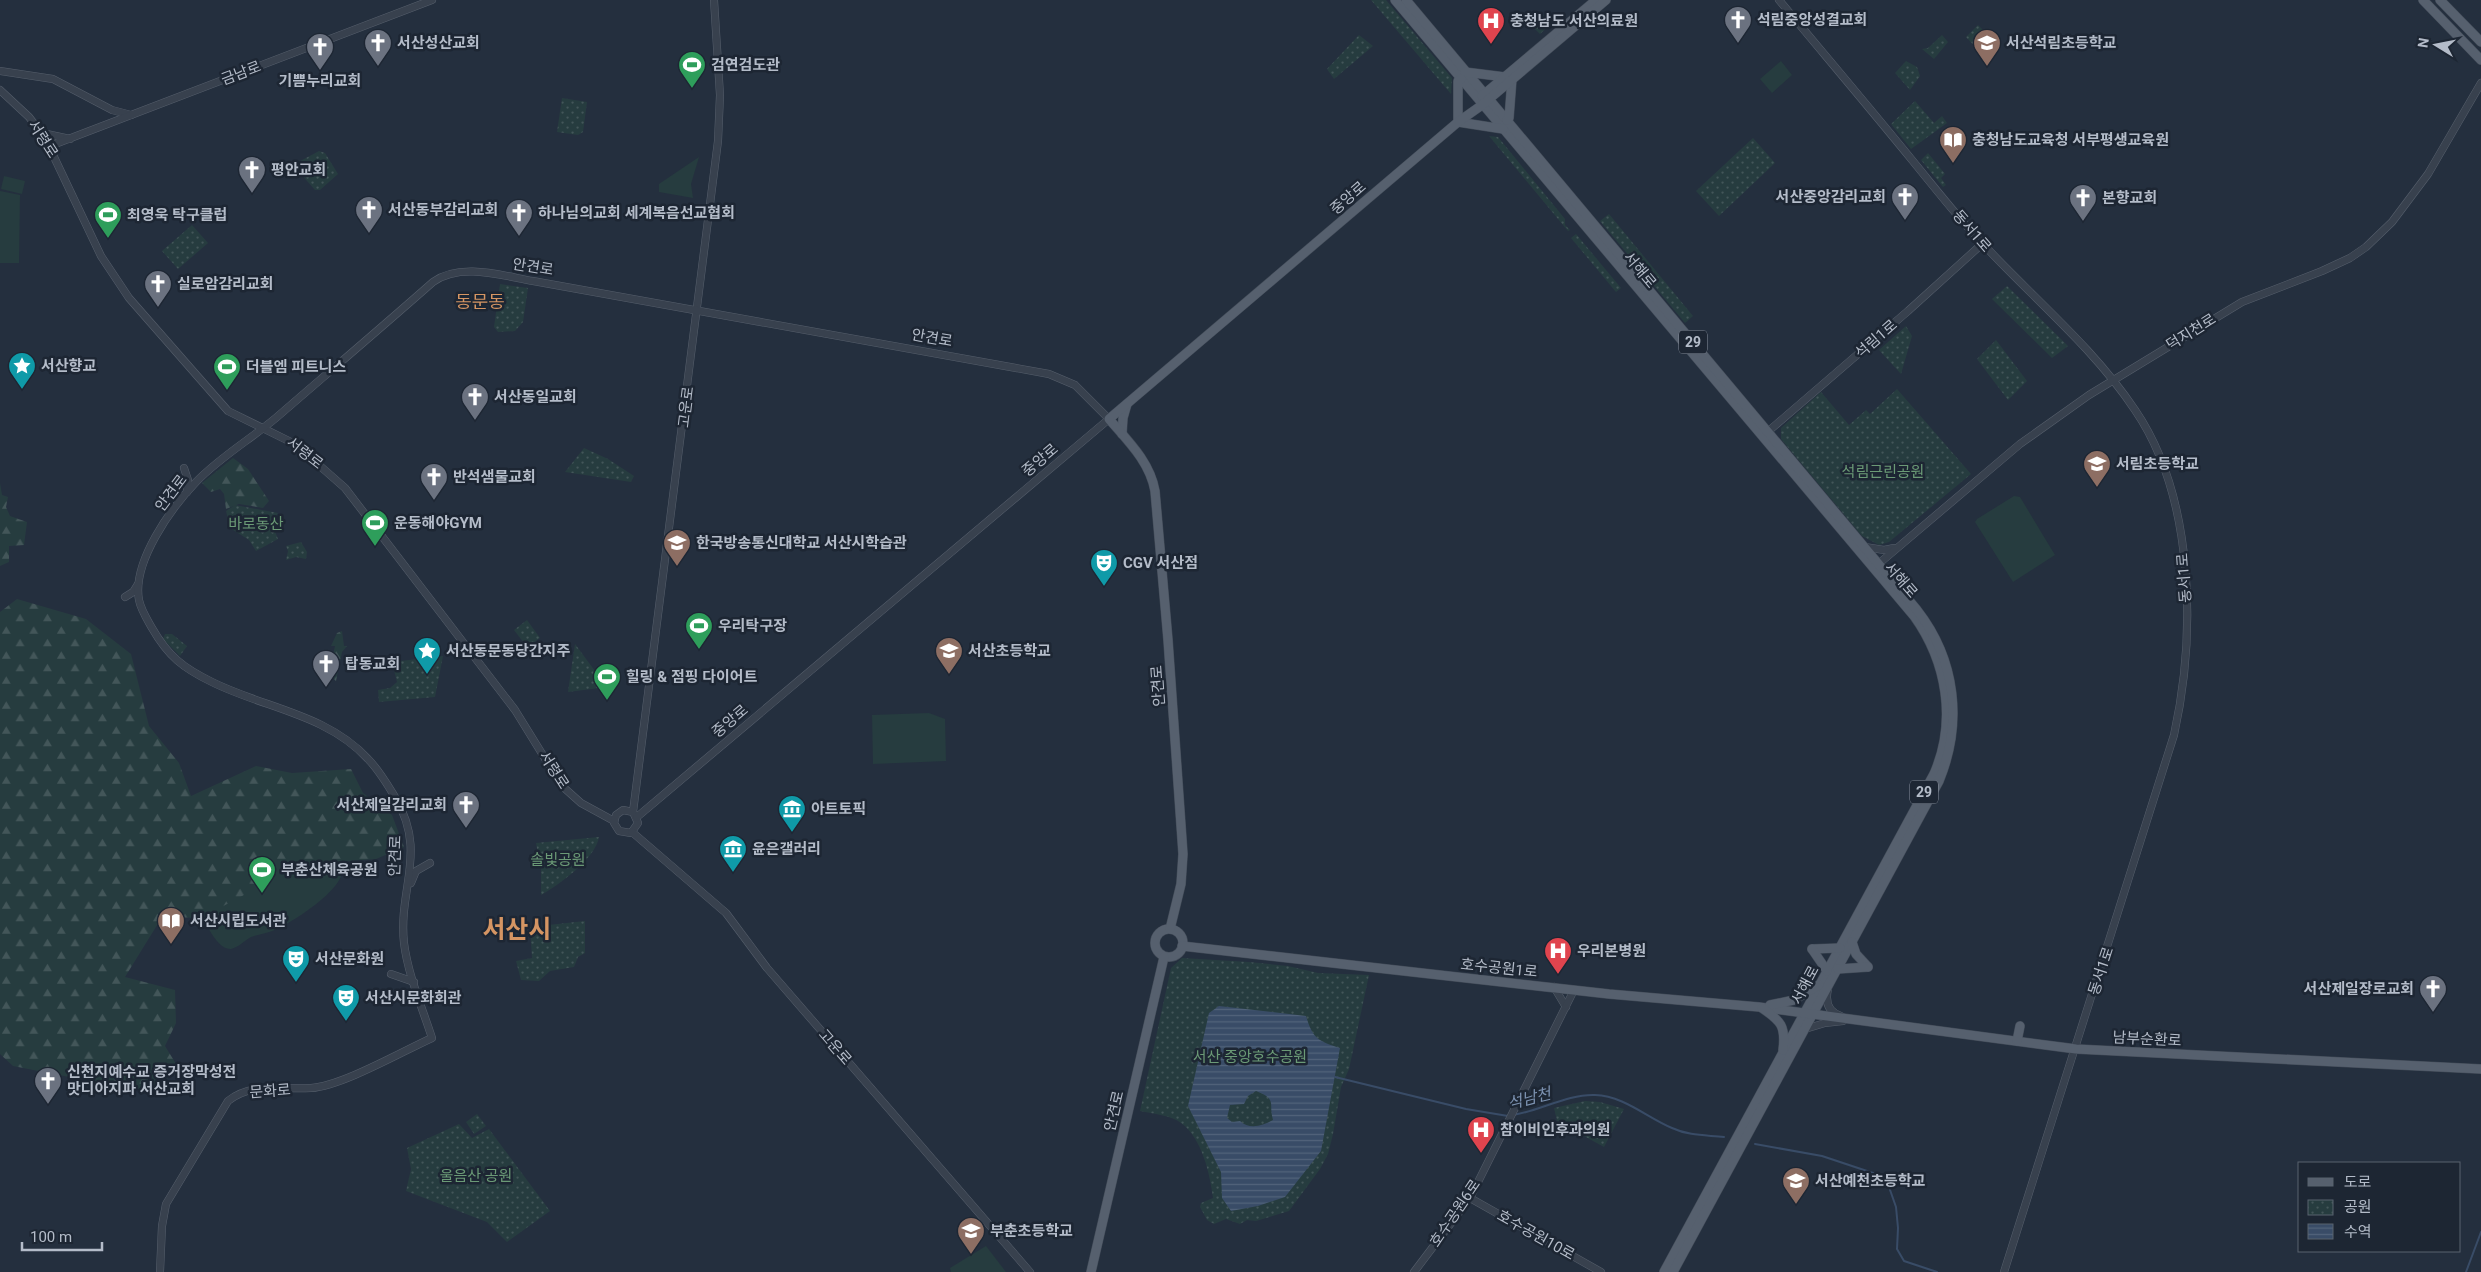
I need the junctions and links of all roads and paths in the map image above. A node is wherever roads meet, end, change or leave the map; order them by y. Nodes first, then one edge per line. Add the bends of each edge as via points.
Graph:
1 (432, 0) edge
2 (714, 0) edge
3 (1395, 0) edge
4 (1406, 0) edge
5 (1596, 0) edge
6 (1606, 0) edge
7 (1779, 0) edge
8 (2423, 0) edge
9 (2440, 0) edge
10 (2481, 42) edge
11 (2481, 60) edge
12 (0, 71) edge
13 (1463, 76) junction
14 (1508, 78) junction
15 (2481, 83) edge
16 (0, 90) edge
17 (1483, 99) junction
18 (132, 116) junction
19 (1507, 120) junction
20 (1458, 122) junction
21 (1503, 129) junction
22 (42, 133) junction
23 (70, 139) junction
24 (50, 146) junction
25 (1982, 244) junction
26 (698, 310) junction
27 (2114, 380) junction
28 (1128, 404) junction
29 (1109, 419) junction
30 (263, 428) junction
31 (1122, 434) junction
32 (1765, 434) junction
33 (204, 474) junction
34 (187, 492) junction
35 (1866, 547) junction
36 (1897, 547) junction
37 (1876, 566) junction
38 (139, 581) junction
39 (125, 597) dead end
40 (635, 814) junction
41 (614, 821) junction
42 (632, 832) junction
43 (430, 863) dead end
44 (408, 886) junction
45 (1170, 929) junction
46 (1852, 942) junction
47 (1182, 946) junction
48 (1840, 948) junction
49 (1164, 957) junction
50 (1838, 969) junction
51 (1828, 971) junction
52 (391, 974) dead end
53 (414, 982) junction
54 (1825, 984) junction
55 (1554, 988) junction
56 (1574, 990) junction
57 (1566, 1007) junction
58 (1760, 1007) junction
59 (1809, 1014) junction
60 (1853, 1020) junction
61 (2020, 1026) dead end
62 (1805, 1029) junction
63 (432, 1038) joint
64 (2017, 1041) junction
65 (2076, 1049) junction
66 (1780, 1059) junction
67 (2481, 1069) edge
68 (1470, 1198) junction
69 (160, 1272) edge
70 (1030, 1272) edge
71 (1091, 1272) edge
72 (1414, 1272) edge
73 (1602, 1272) edge
74 (1664, 1272) edge
75 (1673, 1272) edge
76 (2004, 1272) edge

1 - 18 street, 금남로
2 - 26 street, 고운로 via 720,116
3 - 13 main road, 서해로
4 - 13 main road, 서해로
5 - 14 main road, 중앙로
6 - 14 main road, 중앙로
7 - 25 street, 동서1로
8 - 11 main road
9 - 10 main road
12 - 18 street via 53,79 112,110
13 - 14 main road
13 - 17 main road, 서해로
13 - 20 main road via 1458,81
14 - 17 main road, 중앙로
14 - 19 main road
15 - 27 street, 덕지천로 via 2428,174 2392,222 2366,247 2322,271 2242,302
16 - 22 street, 서령로
17 - 19 main road, 서해로
17 - 20 main road, 중앙로
17 - 21 main road, 서해로 / 29
18 - 23 street, 금남로
19 - 32 main road, 서해로 / 29
20 - 21 main road
20 - 28 main road, 중앙로
21 - 32 main road, 서해로 / 29
22 - 23 street
22 - 24 street, 서령로
23 - 24 street, 금남로
24 - 30 street, 서령로 via 101,256 129,298 228,411
25 - 27 street, 동서1로
25 - 32 street, 석림1로
26 - 29 street, 안견로 via 1058,376 1078,388
26 - 30 street, 안견로 via 502,276 466,272 448,274 434,282
26 - 40 street, 고운로
27 - 36 street, 덕지천로 via 2020,444
27 - 65 street, 동서1로 via 2146,427 2164,470 2177,514 2186,584 2186,644 2178,716 2169,755
28 - 29 main road, 중앙로
28 - 31 main road
29 - 31 main road, 안견로
29 - 40 street, 중앙로
30 - 33 street, 안견로
30 - 41 street, 서령로 via 295,444 354,499 515,710 562,786 581,803
31 - 45 main road, 안견로 via 1149,470 1158,523 1183,854 1181,884
32 - 35 main road, 서해로 / 29
32 - 37 main road, 서해로 / 29
33 - 34 street, 안견로
33 - 34 street via 184,468
34 - 38 street, 안견로 via 150,548
35 - 36 street via 1884,550
35 - 37 main road, 서해로 / 29
36 - 37 street, 덕지천로
37 - 46 main road, 서해로 / 29 via 1921,615 1936,637 1949,676 1953,720 1939,781
37 - 48 main road, 서해로 / 29 via 1932,646 1945,689 1946,726 1934,774
38 - 39 street via 133,592
38 - 44 street, 안견로 via 143,612 161,645 176,661 221,686 328,728 355,746 373,765 410,829 412,851
40 - 41 street via 621,811
40 - 42 street, 고운로 via 638,824
41 - 42 street, 고운로 via 620,832
42 - 70 street, 고운로 via 726,913 767,968
43 - 44 street via 416,871
44 - 53 street, 안견로 via 404,941
45 - 47 main road via 1180,935
45 - 49 main road via 1161,931 1155,939 1156,950
46 - 50 main road, 서해로 / 29
46 - 50 main road via 1856,954 1868,966
47 - 49 main road via 1176,956
47 - 55 main road, 호수공원1로
48 - 51 main road, 서해로 / 29
48 - 51 main road via 1812,949
49 - 71 main road, 안견로
50 - 54 main road, 서해로 / 29
51 - 54 main road, 서해로 / 29
52 - 53 street
53 - 63 street, 안견로
54 - 58 main road via 1794,1000
54 - 59 main road, 서해로 / 29
54 - 60 street via 1830,1010
55 - 56 main road, 호수공원1로
55 - 57 street
56 - 57 street
56 - 58 main road, 호수공원1로
57 - 68 street, 호수공원6로
58 - 59 main road, 호수공원1로
58 - 66 main road via 1782,1026 1784,1042
59 - 60 main road, 남부순환로
59 - 62 main road, 서해로 / 29
59 - 66 main road, 서해로 / 29
60 - 62 street
60 - 64 main road, 남부순환로
61 - 64 main road
62 - 75 main road, 서해로 / 29
63 - 69 street, 문화로 via 329,1085 257,1089 231,1099 168,1201 162,1226
64 - 65 main road, 남부순환로
65 - 67 main road, 남부순환로
65 - 76 street, 동서1로
66 - 74 main road, 서해로 / 29
68 - 72 street, 호수공원6로
68 - 73 street, 호수공원10로

